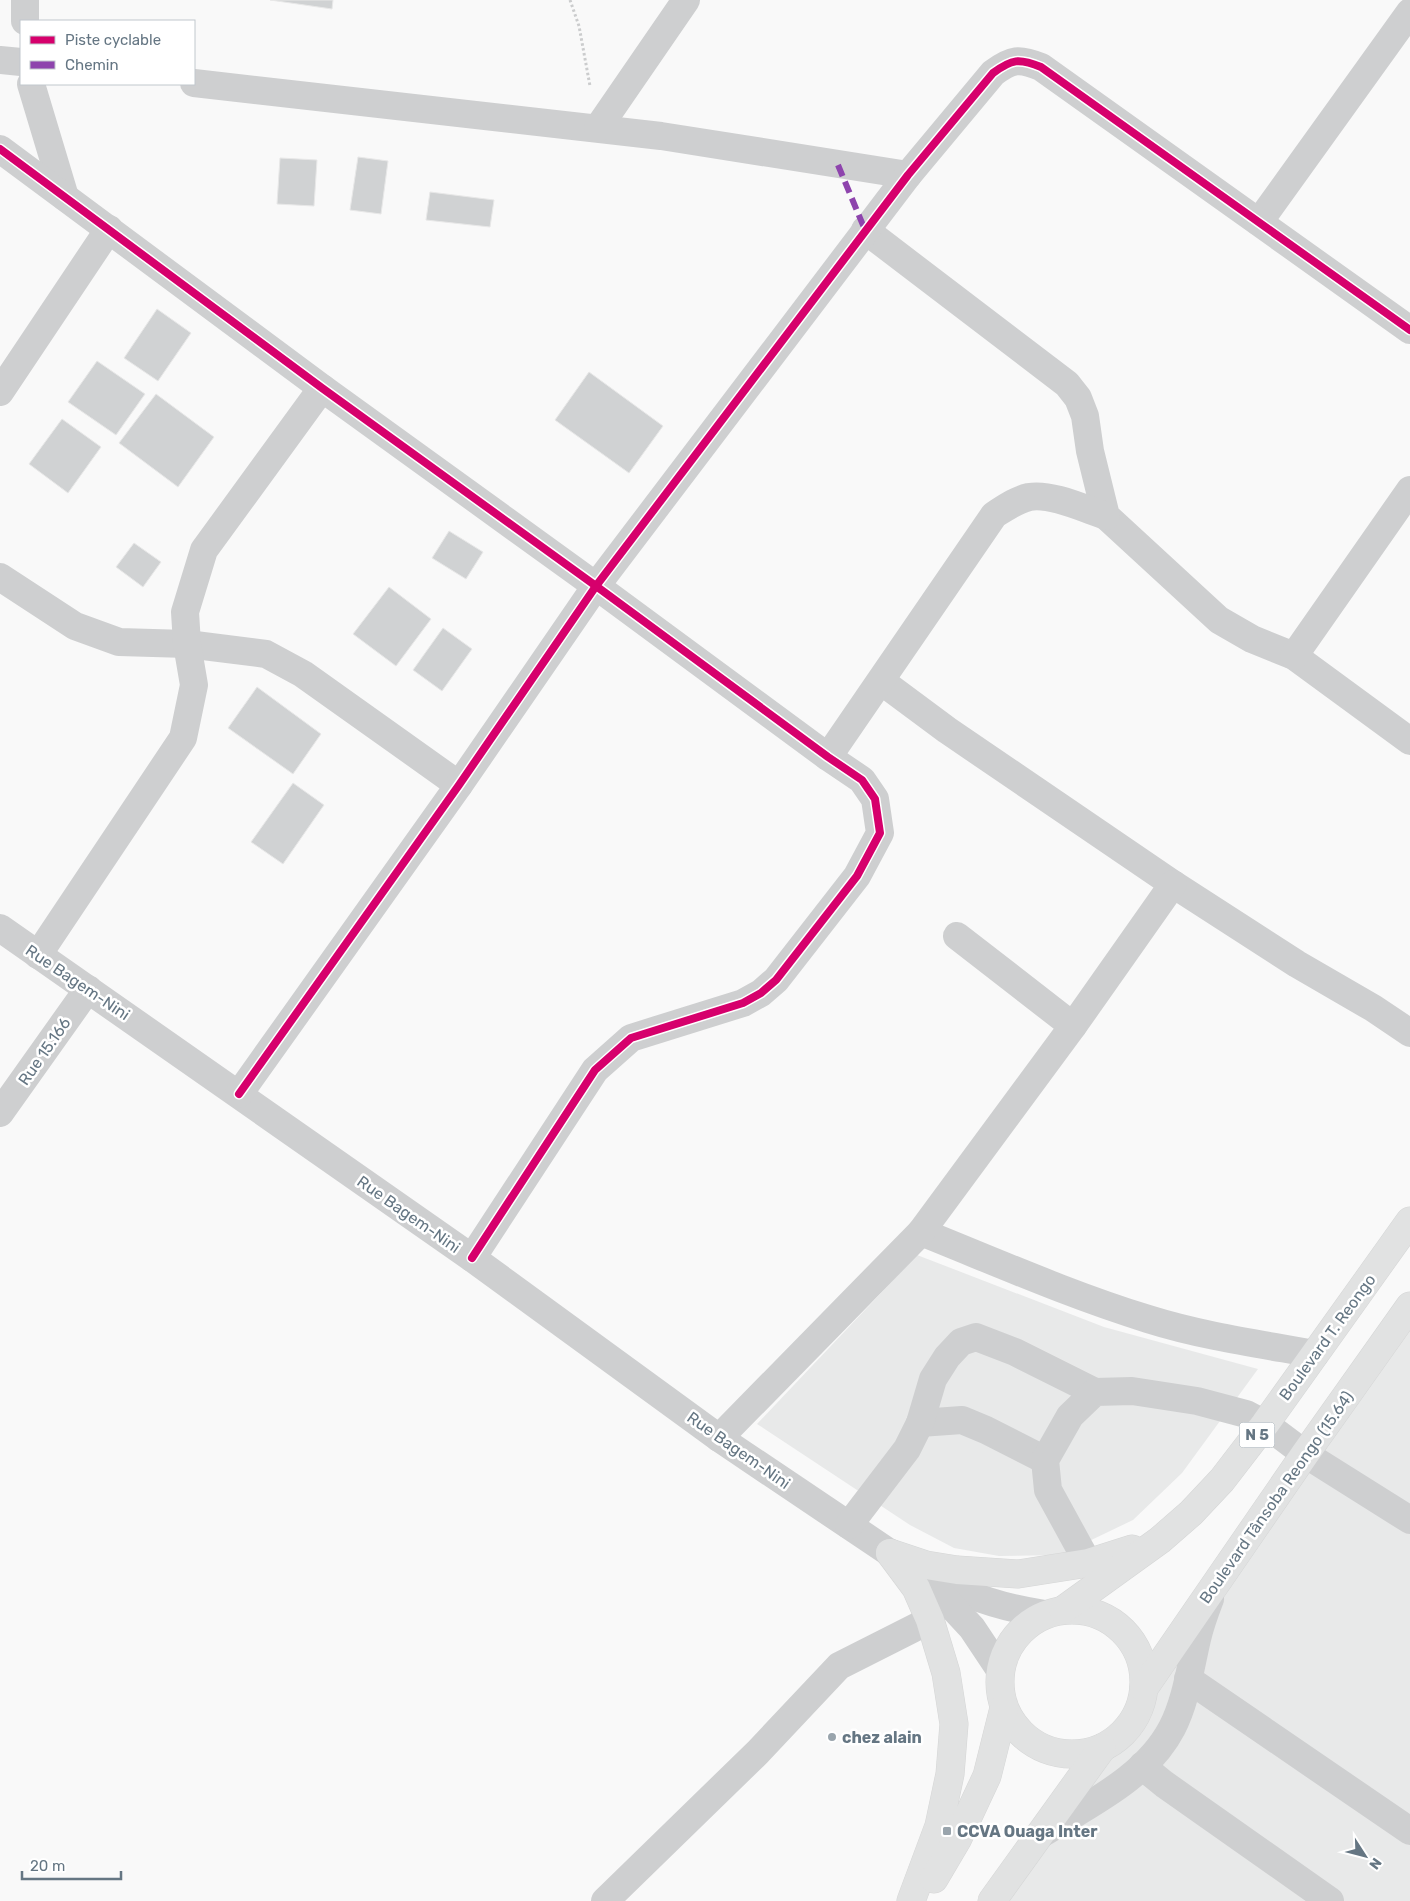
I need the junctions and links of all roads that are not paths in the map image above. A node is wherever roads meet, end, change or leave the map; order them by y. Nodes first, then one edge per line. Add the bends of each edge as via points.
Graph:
1 (25, 0) edge
2 (686, 0) edge
3 (1410, 12) edge
4 (25, 20) edge
5 (0, 60) edge
6 (20, 62) edge
7 (195, 83) edge
8 (32, 85) edge
9 (598, 128) junction
10 (0, 149) edge
11 (908, 175) junction
12 (65, 197) junction
13 (1259, 222) junction
14 (109, 229) junction
15 (866, 230) junction
16 (1410, 330) edge
17 (322, 388) junction
18 (0, 392) edge
19 (1410, 490) edge
20 (1106, 516) junction
21 (0, 577) edge
22 (596, 586) junction
23 (187, 644) junction
24 (1294, 656) junction
25 (881, 681) junction
26 (1410, 741) edge
27 (828, 757) junction
28 (459, 784) junction
29 (1173, 884) junction
30 (0, 928) edge
31 (957, 936) dead end
32 (38, 955) junction
33 (88, 989) junction
34 (1073, 1026) junction
35 (1410, 1033) edge
36 (239, 1094) junction
37 (0, 1113) edge
38 (1410, 1221) edge
39 (921, 1232) junction
40 (472, 1258) junction
41 (1410, 1306) edge
42 (1315, 1354) junction
43 (1095, 1392) junction
44 (920, 1423) junction
45 (1265, 1424) junction
46 (719, 1438) junction
47 (1305, 1454) junction
48 (1045, 1460) junction
49 (1410, 1520) edge
50 (849, 1525) junction
51 (1160, 1540) junction
52 (890, 1553) junction
53 (1088, 1563) junction
54 (916, 1570) junction
55 (1214, 1586) junction
56 (1054, 1612) junction
57 (930, 1620) junction
58 (1000, 1670) junction
59 (1188, 1679) junction
60 (1144, 1688) junction
61 (1004, 1708) junction
62 (1102, 1748) junction
63 (1142, 1766) junction
64 (1410, 1831) edge
65 (1042, 1833) junction
66 (605, 1901) edge
67 (911, 1901) edge
68 (918, 1901) edge
69 (992, 1901) edge
70 (1330, 1901) edge

1 - 4 street
2 - 9 street
3 - 13 street
5 - 6 street
7 - 9 street
8 - 12 street
9 - 11 street
10 - 12 street
11 - 13 street via 993,73 1009,62 1027,62 1041,68
11 - 15 street
12 - 14 street
13 - 16 street
14 - 17 street
14 - 18 street
15 - 20 street via 1067,384 1078,398 1084,416
15 - 22 street
17 - 22 street
17 - 23 street via 204,550 185,612
19 - 24 street
20 - 24 street via 1219,620 1252,639
20 - 25 street via 1052,498 1030,497 994,515
21 - 23 street via 75,626 119,642
22 - 27 street
22 - 28 street
23 - 28 street via 266,654 303,674
23 - 32 street via 194,685 183,738
24 - 26 street
25 - 27 street
25 - 29 street
27 - 40 street via 862,780 875,799 880,833 857,876 776,980 761,994 743,1004 631,1038 595,1070
28 - 36 street
29 - 34 street
29 - 35 street
30 - 32 street, Rue Bagem-Nini
31 - 34 street
32 - 33 street, Rue Bagem-Nini
33 - 36 street, Rue Bagem-Nini
33 - 37 street, Rue 15.166
34 - 39 street
36 - 40 street, Rue Bagem-Nini
38 - 42 highway, Boulevard T. Reongo / N 5
39 - 42 street via 1065,1290 1148,1319 1214,1336
39 - 46 street
40 - 46 street, Rue Bagem-Nini
41 - 47 highway, Boulevard Tânsoba Reongo (15.64) / N 5
42 - 45 highway, Boulevard T. Reongo / N 5
43 - 44 street via 1015,1352 976,1337 961,1342 947,1357 933,1379
43 - 45 street via 1132,1391 1197,1401 1246,1414
43 - 48 street via 1070,1416
44 - 48 street via 962,1420
44 - 50 street via 907,1449
45 - 47 street
45 - 51 highway, Boulevard T. Reongo / N 5 via 1222,1480
46 - 50 street, Rue Bagem-Nini
47 - 49 street
47 - 55 highway, Boulevard Tânsoba Reongo (15.64) / N 5
48 - 53 street via 1048,1490
50 - 52 street, Rue Bagem-Nini
51 - 53 highway
51 - 56 highway, Boulevard T. Reongo / N 5
52 - 53 highway via 926,1565 1018,1574
52 - 54 street, Rue Bagem-Nini
52 - 57 highway via 916,1588
54 - 56 street via 995,1604 1016,1610
54 - 58 street via 972,1628
55 - 59 street via 1197,1637
55 - 60 highway, Boulevard Tânsoba Reongo (15.64) / N 5
56 - 58 highway, Boulevard Tânsoba Reongo (15.64) / N 5 via 1029,1624 1016,1636 1005,1652
56 - 60 highway, Boulevard Tânsoba Reongo (15.64) / N 5 via 1082,1610 1099,1614 1115,1624 1138,1652
57 - 66 street via 839,1666 758,1752
57 - 67 highway via 946,1673 954,1724 950,1774 940,1826
58 - 61 highway, Boulevard Tânsoba Reongo (15.64) / N 5 via 999,1689
59 - 63 street via 1172,1728 1154,1756
59 - 64 street
60 - 62 highway, Boulevard Tânsoba Reongo (15.64) / N 5 via 1132,1721 1119,1737
61 - 62 highway, Boulevard Tânsoba Reongo (15.64) / N 5 via 1013,1726 1044,1750 1083,1754
61 - 68 highway, N 5 via 987,1776 957,1840
62 - 65 highway, Boulevard Tânsoba Reongo (15.64) / N 5
63 - 65 street via 1131,1777
63 - 70 street
65 - 69 highway, Boulevard Tânsoba Reongo (15.64) / N 5

